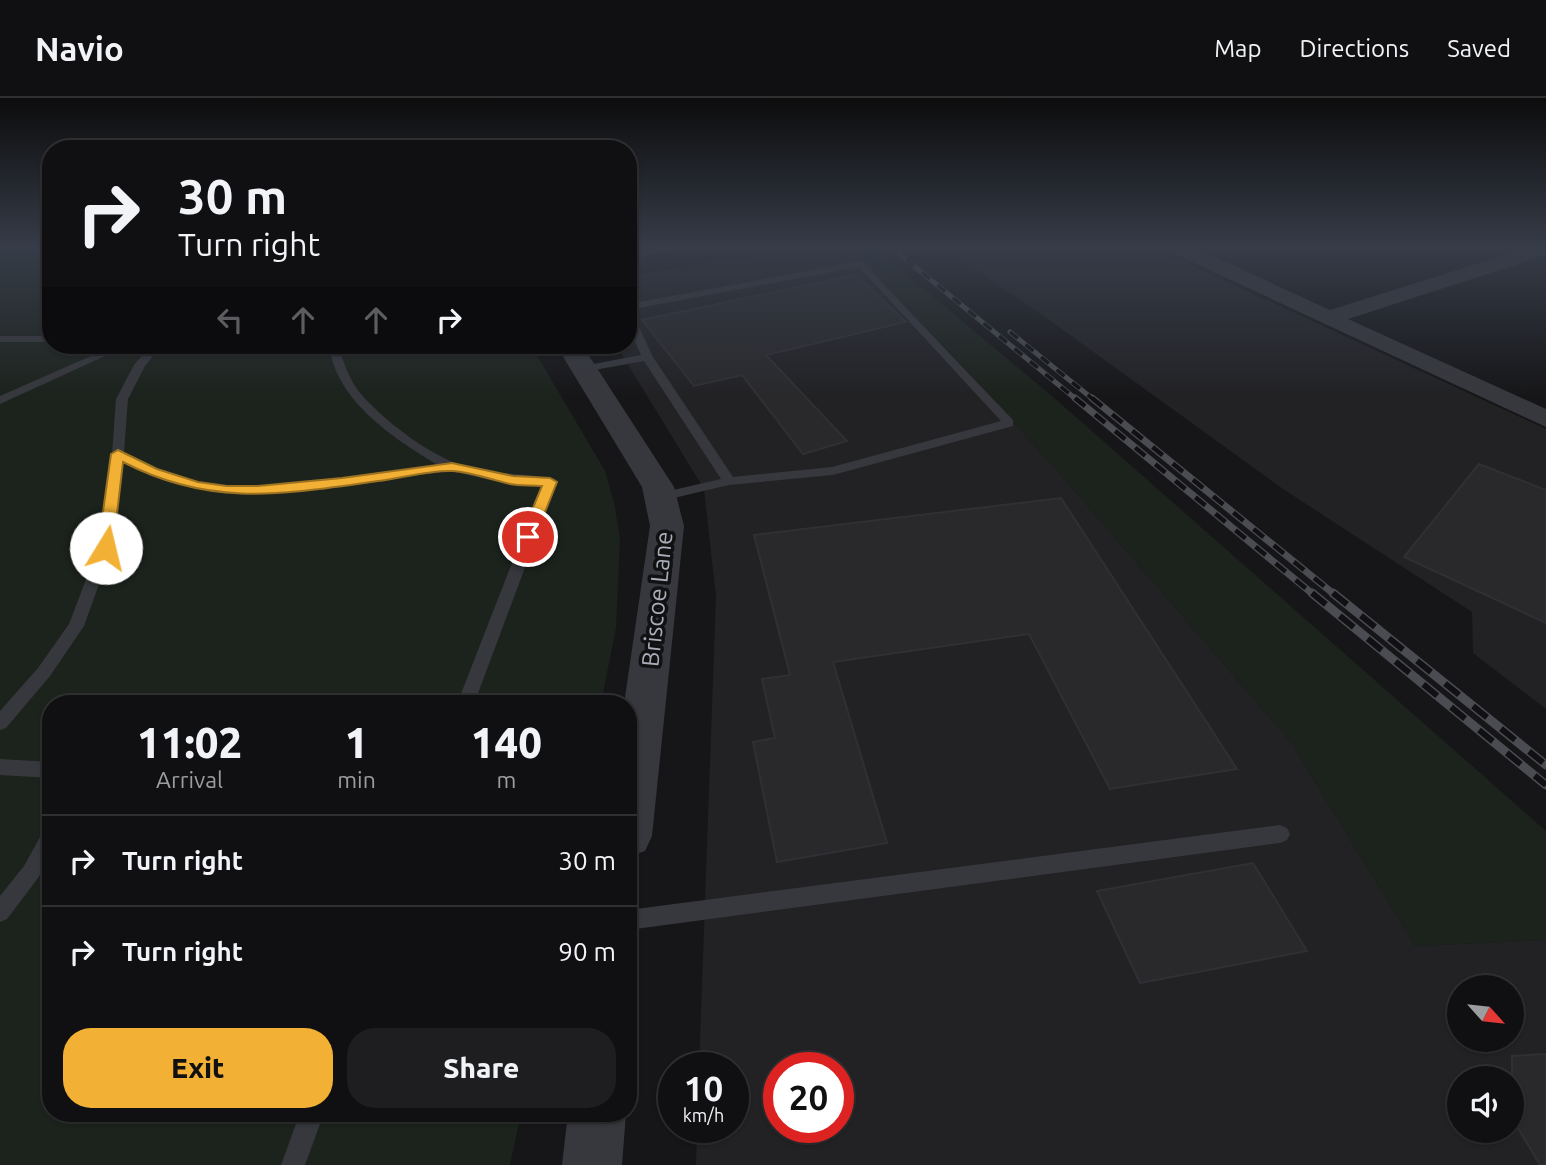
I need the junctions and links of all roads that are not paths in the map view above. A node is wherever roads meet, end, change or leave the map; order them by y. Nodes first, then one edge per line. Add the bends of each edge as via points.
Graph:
1 (683, 297) edge
2 (892, 297) edge
3 (1283, 297) edge
4 (1394, 297) edge
5 (637, 305) edge
6 (1328, 318) junction
7 (637, 333) edge
8 (0, 339) edge
9 (42, 339) edge
10 (104, 354) edge
11 (149, 354) edge
12 (337, 354) edge
13 (576, 357) edge
14 (648, 357) junction
15 (0, 400) edge
16 (1546, 419) edge
17 (118, 454) junction
18 (452, 467) junction
19 (729, 481) junction
20 (661, 497) junction
21 (467, 695) edge
22 (0, 723) edge
23 (637, 764) edge
24 (0, 767) edge
25 (42, 769) edge
26 (1280, 834) dead end
27 (42, 852) edge
28 (0, 912) edge
29 (637, 919) edge
30 (309, 1122) edge
31 (596, 1122) edge
32 (293, 1165) edge
33 (592, 1165) edge

1 - 5 lane
2 - 19 lane via 1009,423 832,471
3 - 6 street
4 - 6 street
6 - 16 street
7 - 14 lane
8 - 9 lane
10 - 15 lane
11 - 17 lane via 122,398
12 - 18 lane via 355,395 412,442
13 - 14 lane
13 - 20 street, Briscoe Lane
14 - 19 lane
17 - 18 lane via 152,472 227,490 342,482
17 - 22 lane via 106,548 76,626 44,673
18 - 21 lane via 513,480 550,482
19 - 20 lane
20 - 23 street, Briscoe Lane via 667,526
24 - 25 lane
26 - 29 lane
27 - 28 lane
30 - 32 lane
31 - 33 street

